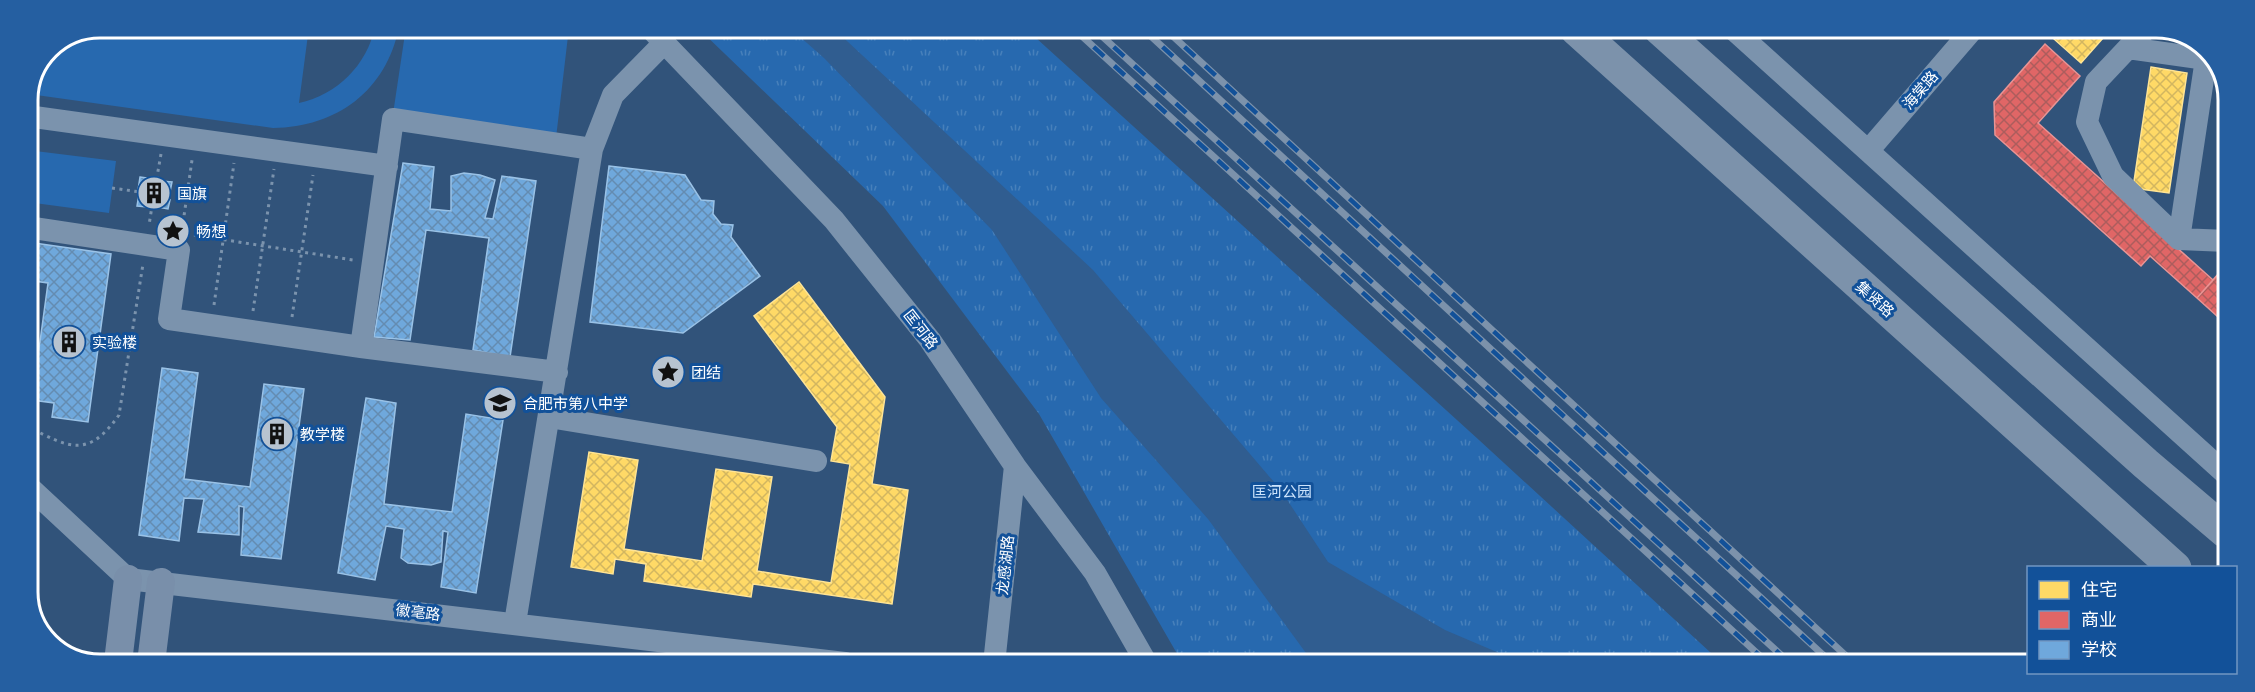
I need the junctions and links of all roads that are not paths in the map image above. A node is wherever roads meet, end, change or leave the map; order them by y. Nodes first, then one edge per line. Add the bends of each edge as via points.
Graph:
1 (656, 37) edge
2 (660, 37) edge
3 (1585, 37) edge
4 (1668, 37) edge
5 (1742, 37) edge
6 (1966, 37) edge
7 (2138, 37) edge
8 (2128, 48) junction
9 (2201, 58) edge
10 (2209, 67) edge
11 (37, 117) edge
12 (592, 149) junction
13 (1868, 151) junction
14 (387, 166) junction
15 (37, 229) edge
16 (2179, 239) junction
17 (2217, 241) edge
18 (361, 347) junction
19 (557, 372) junction
20 (549, 417) junction
21 (816, 461) dead end
22 (1015, 466) junction
23 (2218, 467) edge
24 (38, 497) edge
25 (2218, 525) edge
26 (2174, 566) edge
27 (128, 579) junction
28 (161, 582) junction
29 (515, 623) junction
30 (119, 654) edge
31 (152, 654) edge
32 (771, 654) edge
33 (995, 654) edge
34 (1142, 654) edge

1 - 12 street via 613,95
2 - 22 street, 匡河路 via 834,220 930,340
3 - 26 highway, 集贤路
4 - 25 highway
5 - 13 street
6 - 13 street, 海棠路
7 - 8 street
8 - 9 street
8 - 16 street via 2096,82 2086,122 2113,176
10 - 16 street
11 - 14 street
12 - 14 street via 393,119
12 - 19 street
13 - 23 street
14 - 18 street
15 - 18 street via 147,245 180,242 169,319
16 - 17 street
18 - 19 street
19 - 20 street
20 - 21 street
20 - 29 street
22 - 33 street, 龙感湖路
22 - 34 street, 匡河路 via 1095,573
24 - 27 street
27 - 28 street, 徽毫路
27 - 30 main road
28 - 29 street, 徽毫路
28 - 31 main road
29 - 32 street, 徽毫路

